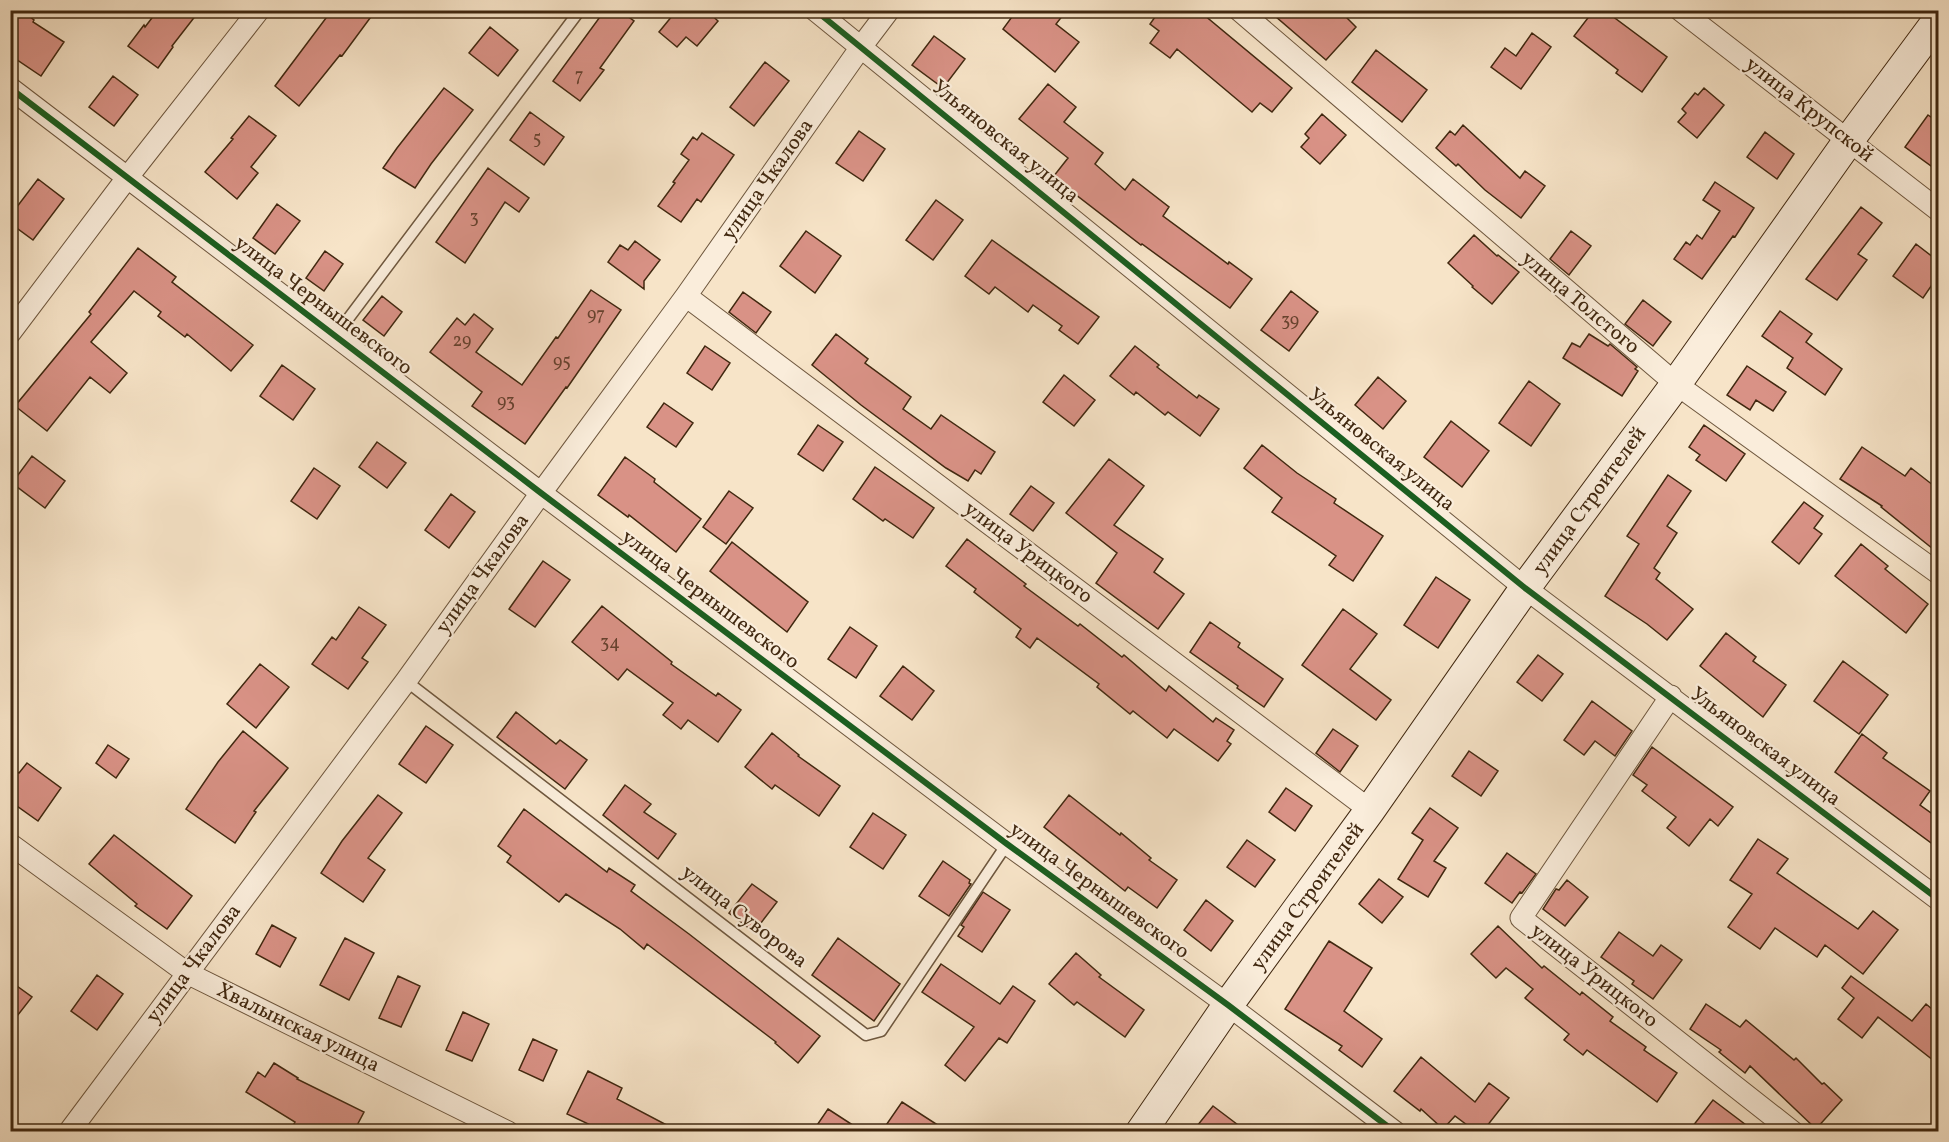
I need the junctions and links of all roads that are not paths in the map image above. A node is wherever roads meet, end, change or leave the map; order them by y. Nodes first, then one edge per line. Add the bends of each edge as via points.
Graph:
1 (259, 10) edge
2 (580, 10) edge
3 (815, 10) edge
4 (889, 10) edge
5 (1239, 10) edge
6 (1680, 10) edge
7 (1938, 20) edge
8 (861, 46) junction
9 (10, 88) edge
10 (1849, 140) junction
11 (127, 178) junction
12 (1938, 210) edge
13 (686, 296) junction
14 (10, 333) edge
15 (336, 335) junction
16 (1676, 384) junction
17 (541, 493) junction
18 (1938, 573) edge
19 (1525, 588) junction
20 (406, 681) junction
21 (1671, 696) junction
22 (1370, 810) junction
23 (10, 844) edge
24 (1007, 844) junction
25 (1938, 899) edge
26 (187, 973) junction
27 (1228, 1005) junction
28 (69, 1131) edge
29 (508, 1131) edge
30 (1141, 1131) edge
31 (1395, 1131) edge
32 (1793, 1131) edge

1 - 11 street
2 - 15 lane
3 - 8 street, Ульяновская улица
4 - 8 street, улица Чкалова
5 - 16 street, улица Толстого
6 - 10 street, улица Крупской
7 - 10 street, улица Строителей
8 - 13 street, улица Чкалова
8 - 19 street, Ульяновская улица
9 - 11 street, улица Чернышевского
10 - 12 street, улица Крупской
10 - 16 street, улица Строителей
11 - 14 street
11 - 15 street, улица Чернышевского
13 - 17 street, улица Чкалова
13 - 22 street, улица Урицкого
15 - 17 street, улица Чернышевского
16 - 18 street, улица Толстого
16 - 19 street, улица Строителей
17 - 20 street, улица Чкалова
17 - 24 street, улица Чернышевского
19 - 21 street, Ульяновская улица
19 - 22 street, улица Строителей
20 - 24 lane, улица Суворова via 866,1035 881,1031
20 - 26 street, улица Чкалова
21 - 25 street, Ульяновская улица
21 - 32 street, улица Урицкого via 1521,918
22 - 27 street, улица Строителей
23 - 26 street, Хвалынская улица
24 - 27 street, улица Чернышевского
26 - 28 street, улица Чкалова
26 - 29 street, Хвалынская улица
27 - 30 street, улица Строителей
27 - 31 street, улица Чернышевского

